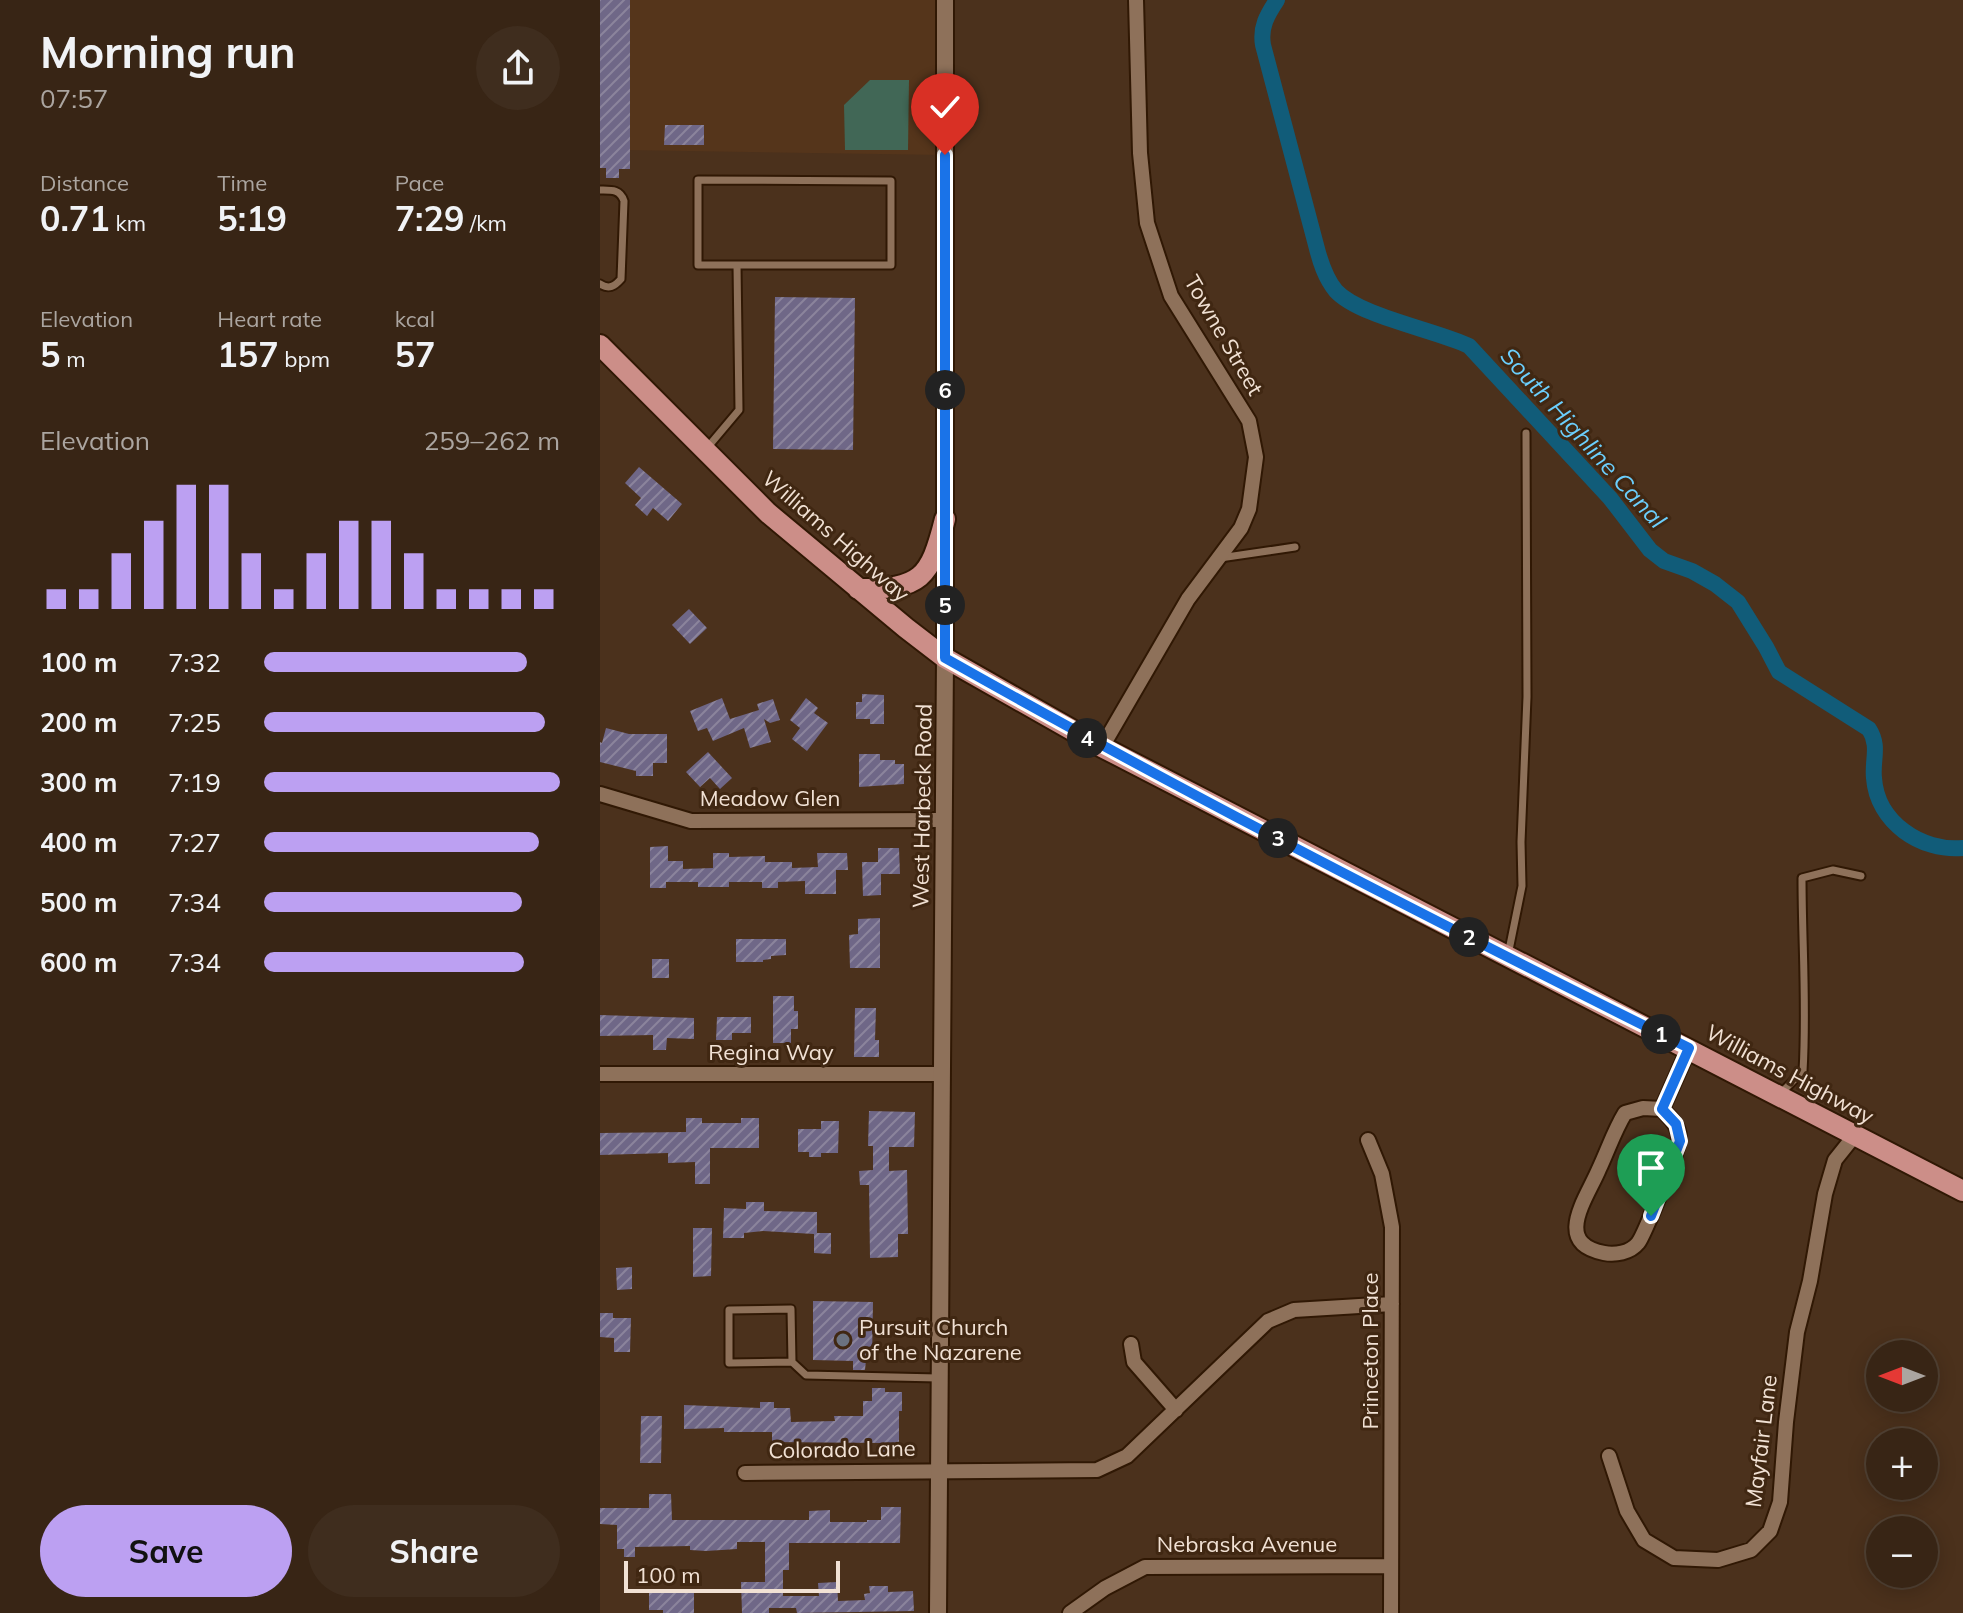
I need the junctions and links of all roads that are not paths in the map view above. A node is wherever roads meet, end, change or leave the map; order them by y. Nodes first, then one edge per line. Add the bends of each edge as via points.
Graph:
1 (945, 0) edge
2 (1136, 0) edge
3 (600, 190) edge
4 (737, 265) junction
5 (600, 284) edge
6 (600, 345) edge
7 (1526, 433) dead end
8 (705, 450) junction
9 (945, 519) junction
10 (1295, 547) dead end
11 (1218, 558) junction
12 (858, 589) junction
13 (945, 658) junction
14 (1102, 747) junction
15 (600, 794) edge
16 (943, 820) junction
17 (1861, 876) dead end
18 (1507, 958) junction
19 (1689, 1048) junction
20 (600, 1074) edge
21 (942, 1074) junction
22 (1779, 1096) junction
23 (1662, 1109) junction
24 (1855, 1135) junction
25 (1368, 1140) dead end
26 (1963, 1191) edge
27 (1392, 1304) junction
28 (1131, 1344) dead end
29 (792, 1362) junction
30 (940, 1378) junction
31 (1176, 1410) junction
32 (1609, 1456) dead end
33 (940, 1470) junction
34 (745, 1473) dead end
35 (1390, 1566) junction
36 (938, 1613) edge
37 (1070, 1613) edge
38 (1391, 1613) edge

1 - 9 street, West Harbeck Road
2 - 11 street, Towne Street via 1147,223 1171,296 1249,421 1256,457 1249,509
3 - 5 lane via 615,191 624,201 621,279 616,285
4 - 4 lane via 891,265 891,181 698,180 698,265
4 - 8 lane via 739,410
6 - 8 main road, Williams Highway
7 - 18 lane via 1522,886
8 - 12 main road, Williams Highway via 768,513
9 - 12 main road via 935,557 916,581 890,589
9 - 13 street, West Harbeck Road
10 - 11 lane
11 - 14 street, Towne Street via 1188,599
12 - 13 main road, Williams Highway
13 - 14 main road, Williams Highway
13 - 16 street, West Harbeck Road
14 - 18 main road, Williams Highway
15 - 16 street, Meadow Glen via 691,821
16 - 21 street, West Harbeck Road
17 - 22 lane via 1833,870 1802,878 1803,1071
18 - 19 main road, Williams Highway
19 - 22 main road, Williams Highway
19 - 23 street
20 - 21 street, Regina Way
21 - 30 street, West Harbeck Road
22 - 24 main road, Williams Highway
23 - 23 street via 1625,1113 1615,1131 1575,1230 1579,1242 1593,1251 1624,1253 1638,1243 1680,1141 1676,1124
24 - 26 main road, Williams Highway
24 - 32 street, Mayfair Lane via 1835,1160 1825,1194 1797,1332 1780,1502 1770,1531 1751,1550 1718,1560 1674,1558 1644,1540 1627,1511
25 - 27 street, Princeton Place via 1382,1174 1392,1227
27 - 31 street, Colorado Lane via 1294,1310 1268,1321
27 - 35 street, Princeton Place
28 - 31 street via 1134,1362
29 - 29 lane via 791,1309 729,1310 729,1363
29 - 30 lane via 806,1375
30 - 33 street, West Harbeck Road
31 - 33 street, Colorado Lane via 1127,1456 1097,1470
33 - 34 street, Colorado Lane
33 - 36 street, West Harbeck Road
35 - 37 street, Nebraska Avenue via 1145,1567
35 - 38 street

